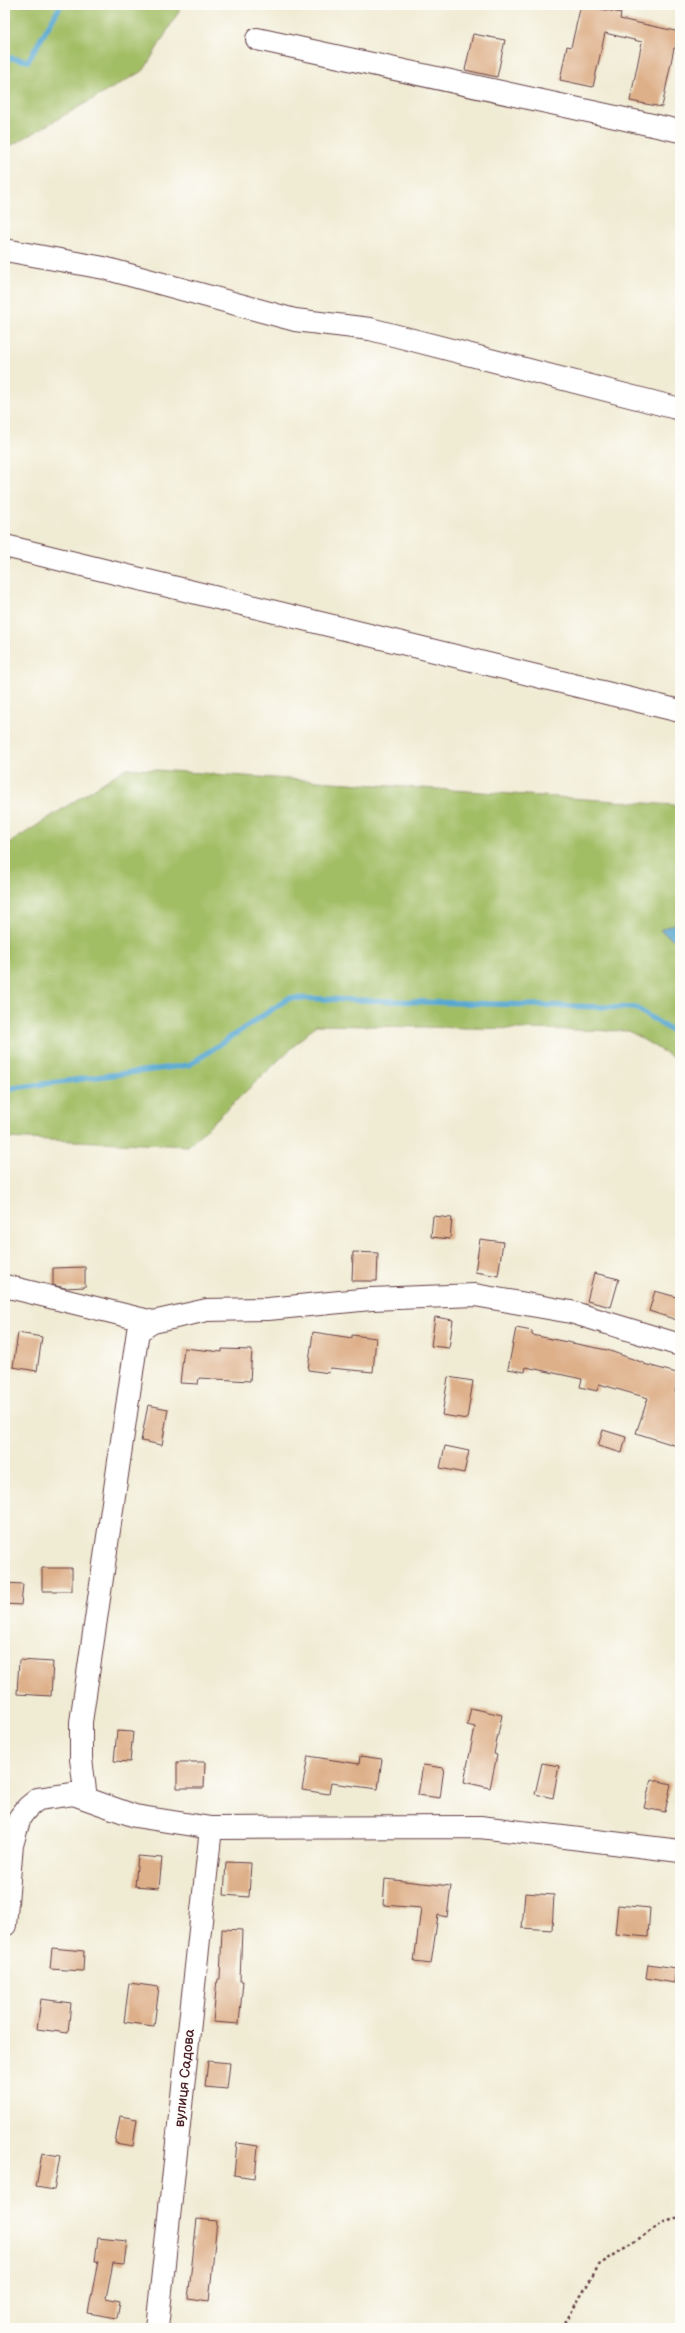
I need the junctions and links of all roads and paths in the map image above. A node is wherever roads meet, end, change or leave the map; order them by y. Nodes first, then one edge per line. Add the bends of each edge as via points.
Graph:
1 (256, 39) dead end
2 (680, 131) edge
3 (5, 250) edge
4 (680, 409) edge
5 (5, 546) edge
6 (680, 711) edge
7 (5, 1286) edge
8 (153, 1322) junction
9 (680, 1345) edge
10 (86, 1798) junction
11 (211, 1828) junction
12 (680, 1851) edge
13 (5, 1925) edge
14 (680, 2218) edge
15 (158, 2328) edge
16 (562, 2328) edge

1 - 2 street
3 - 4 street via 104,268 295,320 370,329
5 - 6 street
7 - 8 street
8 - 9 street via 207,1310 268,1309 371,1299 475,1295 571,1312
8 - 10 street via 138,1332 82,1714 81,1759
10 - 11 street via 135,1816
10 - 13 street via 73,1794 38,1799 20,1817 12,1845
11 - 12 street via 480,1827
11 - 15 street, вулиця Садова
14 - 16 path via 664,2222 599,2265

